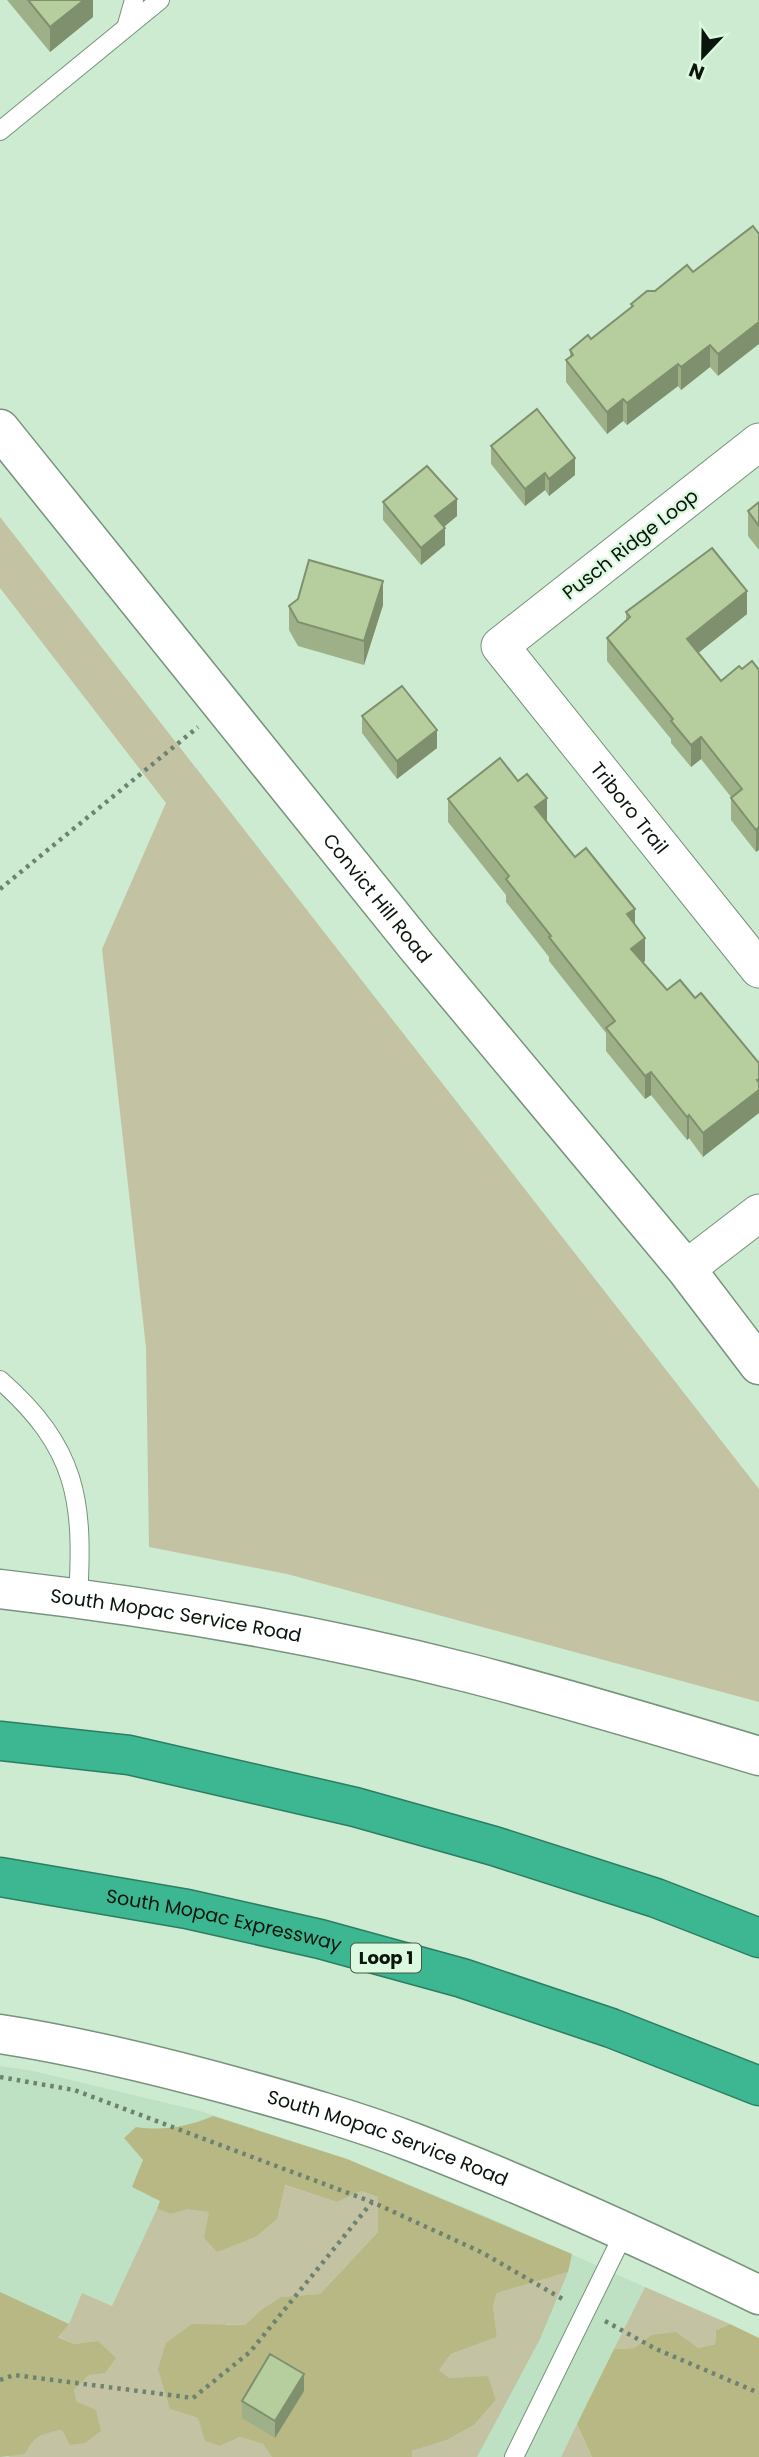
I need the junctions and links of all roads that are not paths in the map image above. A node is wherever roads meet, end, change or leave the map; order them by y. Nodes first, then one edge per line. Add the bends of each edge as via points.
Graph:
1 (134, 0) edge
2 (160, 0) edge
3 (126, 28) junction
4 (0, 131) edge
5 (0, 429) edge
6 (759, 442) edge
7 (500, 646) joint
8 (759, 969) edge
9 (759, 1213) edge
10 (686, 1269) junction
11 (759, 1365) edge
12 (0, 1380) edge
13 (0, 1589) edge
14 (78, 1598) junction
15 (0, 1717) edge
16 (0, 1741) edge
17 (129, 1755) junction
18 (759, 1756) edge
19 (0, 1877) edge
20 (759, 1938) edge
21 (0, 2034) edge
22 (759, 2086) edge
23 (625, 2231) junction
24 (759, 2295) edge
25 (514, 2457) edge

1 - 3 lane
2 - 3 lane
3 - 4 lane
5 - 10 street, Convict Hill Road via 409,936
6 - 7 street, Pusch Ridge Loop
7 - 8 street, Triboro Trail
9 - 10 street
10 - 11 street, Convict Hill Road
12 - 14 lane via 48,1431 72,1479 80,1540
13 - 14 street, South Mopac Service Road
14 - 18 street, South Mopac Service Road via 345,1645 469,1673
15 - 17 highway
16 - 17 highway
17 - 20 highway via 355,1807 494,1846 656,1898
19 - 22 highway, South Mopac Expressway / Loop 1 via 187,1909 332,1943 611,2028
21 - 23 street, South Mopac Service Road via 177,2071 306,2106 413,2142
23 - 24 street, South Mopac Service Road
23 - 25 lane

